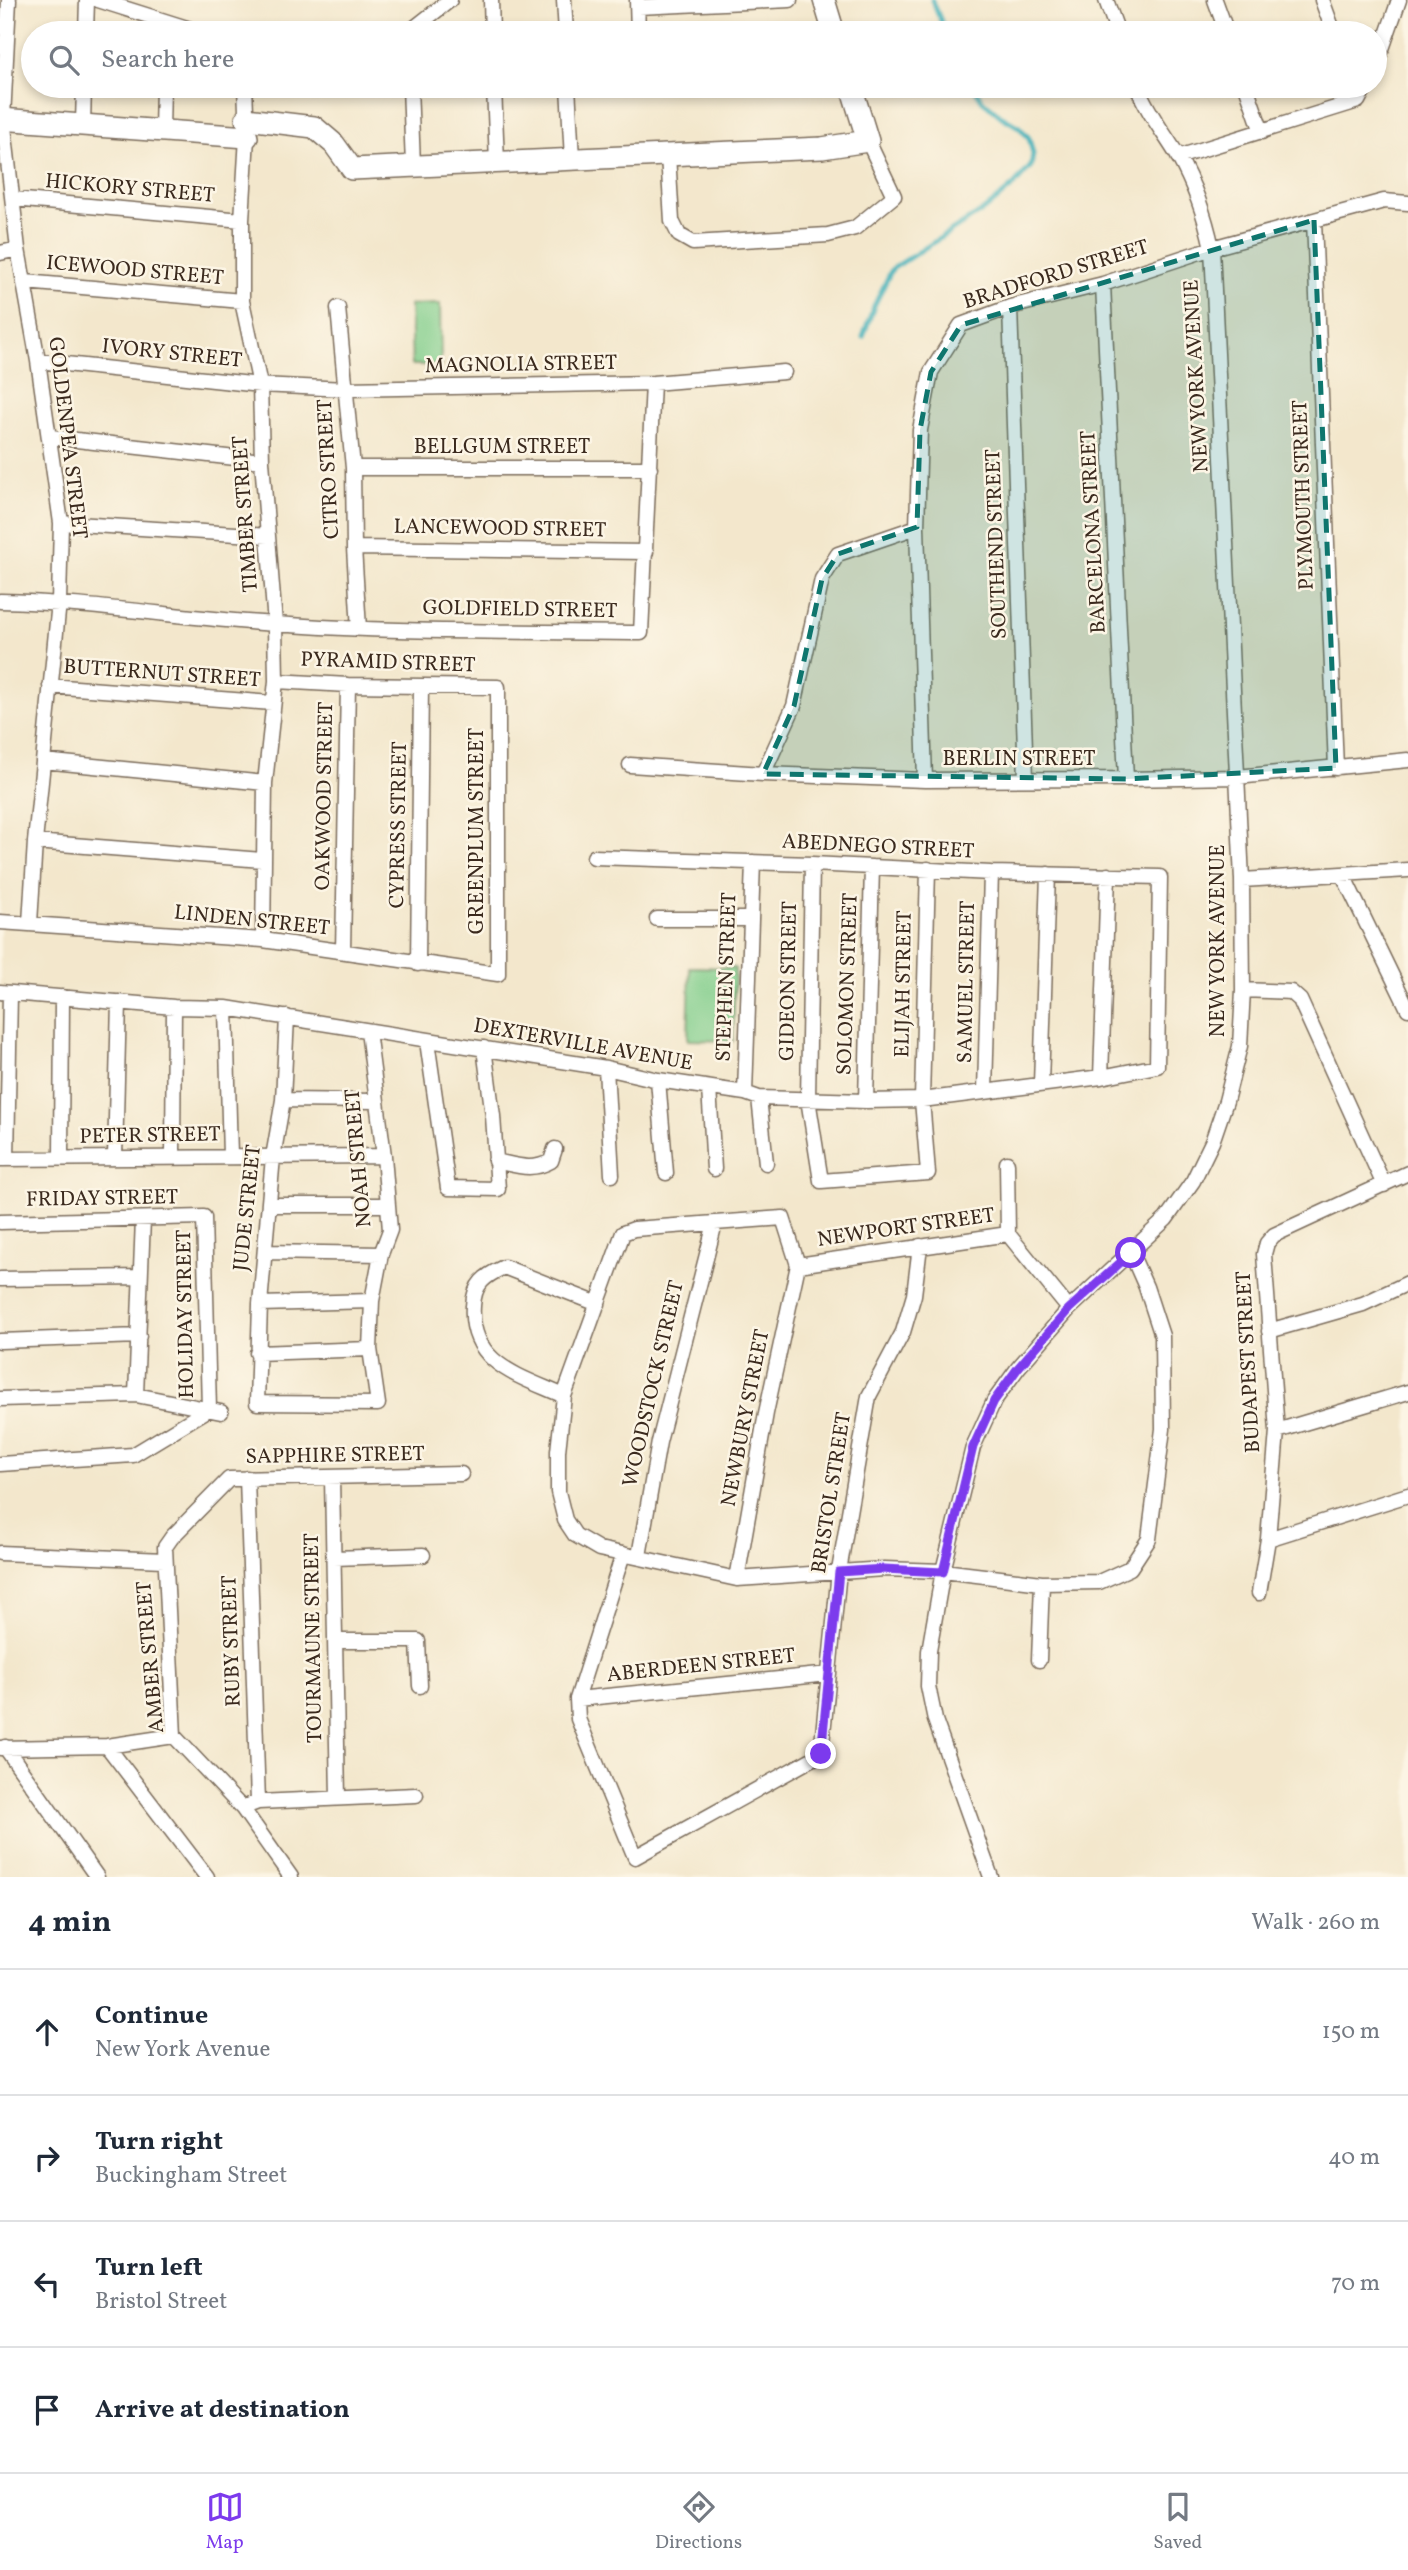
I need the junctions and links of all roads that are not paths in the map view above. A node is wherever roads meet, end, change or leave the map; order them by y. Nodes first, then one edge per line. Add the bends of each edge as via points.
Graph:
1 (9, 0) edge
2 (87, 0) edge
3 (98, 0) edge
4 (450, 0) edge
5 (491, 0) edge
6 (564, 0) edge
7 (790, 0) edge
8 (824, 0) edge
9 (1105, 0) edge
10 (1215, 0) edge
11 (1322, 0) edge
12 (1399, 0) edge
13 (637, 3) edge
14 (86, 21) edge
15 (150, 21) edge
16 (423, 21) edge
17 (492, 21) edge
18 (565, 21) edge
19 (638, 21) edge
20 (830, 21) edge
21 (1113, 21) edge
22 (1223, 21) edge
23 (1330, 21) edge
24 (4, 23) edge
25 (1387, 34) edge
26 (84, 98) edge
27 (163, 98) edge
28 (245, 98) edge
29 (410, 98) edge
30 (494, 98) edge
31 (569, 98) edge
32 (855, 98) edge
33 (1142, 98) edge
34 (1250, 98) edge
35 (1358, 98) edge
36 (1360, 98) edge
37 (1359, 101) junction
38 (1, 118) edge
39 (83, 124) junction
40 (246, 128) junction
41 (162, 131) junction
42 (1262, 132) junction
43 (868, 141) junction
44 (668, 155) junction
45 (1178, 157) junction
46 (572, 159) junction
47 (497, 163) junction
48 (413, 166) junction
49 (13, 199) junction
50 (1408, 203) edge
51 (242, 220) junction
52 (1314, 220) junction
53 (1212, 248) junction
54 (18, 249) junction
55 (0, 253) edge
56 (24, 282) junction
57 (1103, 284) junction
58 (242, 301) junction
59 (1010, 307) junction
60 (338, 308) dead end
61 (38, 361) junction
62 (784, 372) dead end
63 (653, 383) junction
64 (260, 385) junction
65 (346, 390) junction
66 (50, 436) junction
67 (262, 461) junction
68 (353, 468) junction
69 (650, 468) junction
70 (61, 523) junction
71 (917, 527) junction
72 (268, 536) junction
73 (354, 548) junction
74 (646, 552) junction
75 (0, 601) edge
76 (59, 602) junction
77 (275, 625) junction
78 (359, 629) junction
79 (276, 681) junction
80 (348, 685) junction
81 (50, 686) junction
82 (421, 686) junction
83 (498, 687) joint
84 (272, 703) junction
85 (1408, 760) edge
86 (43, 761) junction
87 (630, 765) dead end
88 (1336, 768) junction
89 (763, 774) junction
90 (1237, 777) junction
91 (1026, 779) junction
92 (1126, 779) junction
93 (925, 780) junction
94 (265, 783) junction
95 (35, 842) junction
96 (594, 857) dead end
97 (262, 860) junction
98 (753, 862) junction
99 (812, 864) junction
100 (872, 867) junction
101 (928, 869) junction
102 (1408, 870) edge
103 (991, 873) junction
104 (1048, 874) junction
105 (1108, 875) junction
106 (1343, 875) junction
107 (1242, 880) junction
108 (657, 919) dead end
109 (749, 919) junction
110 (0, 922) edge
111 (30, 923) junction
112 (263, 940) junction
113 (343, 951) junction
114 (418, 964) junction
115 (498, 974) joint
116 (1243, 990) junction
117 (5, 993) edge
118 (62, 997) junction
119 (118, 1002) junction
120 (174, 1007) junction
121 (226, 1009) junction
122 (1408, 1009) edge
123 (287, 1017) junction
124 (368, 1031) junction
125 (427, 1041) junction
126 (484, 1048) junction
127 (1157, 1066) joint
128 (606, 1068) junction
129 (1101, 1077) junction
130 (658, 1080) junction
131 (1041, 1084) junction
132 (709, 1088) junction
133 (985, 1091) junction
134 (744, 1093) junction
135 (760, 1098) junction
136 (808, 1099) junction
137 (283, 1100) junction
138 (922, 1100) junction
139 (376, 1101) junction
140 (866, 1101) junction
141 (555, 1149) dead end
142 (230, 1156) junction
143 (384, 1156) junction
144 (115, 1157) junction
145 (173, 1157) junction
146 (273, 1157) junction
147 (61, 1158) junction
148 (3, 1159) edge
149 (495, 1161) junction
150 (766, 1163) dead end
151 (1007, 1163) dead end
152 (714, 1169) dead end
153 (666, 1173) dead end
154 (1408, 1173) edge
155 (612, 1175) dead end
156 (1384, 1185) junction
157 (270, 1205) junction
158 (387, 1205) junction
159 (204, 1217) joint
160 (143, 1219) junction
161 (0, 1222) edge
162 (715, 1223) junction
163 (1008, 1234) junction
164 (920, 1246) junction
165 (265, 1252) junction
166 (1131, 1253) junction
167 (381, 1254) junction
168 (798, 1265) junction
169 (141, 1277) junction
170 (0, 1279) edge
171 (1408, 1283) edge
172 (372, 1301) junction
173 (260, 1304) junction
174 (598, 1304) junction
175 (1069, 1309) junction
176 (1269, 1331) junction
177 (139, 1336) junction
178 (0, 1341) edge
179 (370, 1349) junction
180 (257, 1353) junction
181 (1408, 1392) edge
182 (136, 1395) junction
183 (564, 1396) junction
184 (0, 1399) edge
185 (257, 1403) joint
186 (215, 1411) junction
187 (1276, 1431) junction
188 (0, 1464) edge
189 (461, 1475) dead end
190 (247, 1478) junction
191 (332, 1478) junction
192 (1408, 1495) edge
193 (1268, 1539) junction
194 (0, 1553) edge
195 (624, 1554) junction
196 (423, 1555) dead end
197 (639, 1556) junction
198 (334, 1558) junction
199 (164, 1560) junction
200 (839, 1572) junction
201 (943, 1572) junction
202 (737, 1579) junction
203 (1042, 1583) junction
204 (1259, 1593) dead end
205 (336, 1640) junction
206 (1039, 1660) dead end
207 (829, 1674) junction
208 (420, 1686) dead end
209 (577, 1699) junction
210 (174, 1736) junction
211 (107, 1746) junction
212 (3, 1748) edge
213 (416, 1795) dead end
214 (338, 1798) junction
215 (258, 1802) junction
216 (243, 1809) junction
217 (97, 1877) edge
218 (207, 1877) edge
219 (291, 1877) edge
220 (991, 1877) edge

1 - 24 street, GOLDENPEA STREET
2 - 14 street
3 - 15 street
4 - 16 street
5 - 17 street
6 - 18 street
7 - 13 street
8 - 20 street
9 - 21 street
10 - 22 street
11 - 23 street
12 - 25 street
13 - 19 street
24 - 38 street, GOLDENPEA STREET
26 - 39 street
27 - 41 street
28 - 40 street, TIMBER STREET
29 - 48 street
30 - 47 street
31 - 46 street
32 - 43 street
33 - 45 street, NEW YORK AVENUE
34 - 42 street
35 - 37 street
36 - 37 street
37 - 42 street
38 - 39 street
38 - 49 street, GOLDENPEA STREET
39 - 41 street
40 - 41 street
40 - 48 street via 314,127 352,169
40 - 51 street, TIMBER STREET
42 - 45 street
43 - 44 street via 822,148
43 - 44 street via 894,196 855,228 828,235 693,243 679,235 672,221
44 - 46 street
45 - 53 street, NEW YORK AVENUE via 1204,211
46 - 47 street
47 - 48 street
49 - 51 street, HICKORY STREET
49 - 54 street, GOLDENPEA STREET
50 - 52 street, BRADFORD STREET via 1384,201
51 - 58 street, TIMBER STREET
52 - 53 street, BRADFORD STREET
52 - 88 street, PLYMOUTH STREET
53 - 57 street, BRADFORD STREET
53 - 90 street, NEW YORK AVENUE
54 - 55 street
54 - 56 street, GOLDENPEA STREET
56 - 58 street, ICEWOOD STREET
56 - 61 street, GOLDENPEA STREET
57 - 59 street, BRADFORD STREET
57 - 92 street, BARCELONA STREET
58 - 64 street, TIMBER STREET
59 - 71 street, BRADFORD STREET via 961,325 931,372 920,430
59 - 91 street, SOUTHEND STREET
60 - 65 street, CITRO STREET
61 - 64 street, IVORY STREET
61 - 66 street, GOLDENPEA STREET
62 - 63 street, MAGNOLIA STREET
63 - 65 street, MAGNOLIA STREET
63 - 69 street, GOLDFIELD STREET
64 - 65 street, MAGNOLIA STREET
64 - 67 street, TIMBER STREET
65 - 68 street, CITRO STREET
66 - 67 street
66 - 70 street, GOLDENPEA STREET
67 - 72 street, TIMBER STREET
68 - 69 street, BELLGUM STREET
68 - 73 street, CITRO STREET
69 - 74 street, GOLDFIELD STREET
70 - 72 street
70 - 76 street, GOLDENPEA STREET
71 - 89 street via 838,554 822,579 794,706
71 - 93 street, BRADFORD STREET
72 - 77 street, TIMBER STREET
73 - 74 street, LANCEWOOD STREET
73 - 78 street, CITRO STREET
74 - 78 street, GOLDFIELD STREET via 641,633
75 - 76 street, GOLDFIELD STREET
76 - 77 street, GOLDFIELD STREET
76 - 81 street, GOLDENPEA STREET
77 - 78 street, GOLDFIELD STREET
77 - 79 street, TIMBER STREET
79 - 80 street, PYRAMID STREET
79 - 84 street, TIMBER STREET
80 - 82 street, PYRAMID STREET
80 - 113 street, OAKWOOD STREET
81 - 84 street, BUTTERNUT STREET
81 - 86 street, GOLDENPEA STREET
82 - 83 street, PYRAMID STREET
82 - 114 street, CYPRESS STREET
83 - 115 street, GREENPLUM STREET
84 - 94 street, TIMBER STREET
85 - 88 street, BERLIN STREET
86 - 94 street
86 - 95 street, GOLDENPEA STREET
87 - 89 street, BERLIN STREET
88 - 90 street, BERLIN STREET
89 - 93 street, BERLIN STREET
90 - 92 street, BERLIN STREET
90 - 107 street, NEW YORK AVENUE
91 - 92 street, BERLIN STREET
91 - 93 street, BERLIN STREET
94 - 97 street, TIMBER STREET
95 - 97 street
95 - 111 street, GOLDENPEA STREET
96 - 98 street, ABEDNEGO STREET
97 - 112 street, TIMBER STREET
98 - 99 street, ABEDNEGO STREET
98 - 109 street, STEPHEN STREET
99 - 100 street, ABEDNEGO STREET
99 - 136 street, GIDEON STREET
100 - 101 street, ABEDNEGO STREET
100 - 140 street, SOLOMON STREET
101 - 103 street, ABEDNEGO STREET
101 - 138 street, ELIJAH STREET
102 - 106 street
103 - 104 street, ABEDNEGO STREET
103 - 133 street, SAMUEL STREET
104 - 105 street, ABEDNEGO STREET
104 - 131 street
105 - 127 street, ABEDNEGO STREET via 1160,877
105 - 129 street
106 - 107 street
106 - 122 street
107 - 116 street, NEW YORK AVENUE
108 - 109 street
109 - 134 street, STEPHEN STREET
110 - 111 street, LINDEN STREET
111 - 112 street, LINDEN STREET
112 - 113 street, LINDEN STREET
113 - 114 street, LINDEN STREET
114 - 115 street, LINDEN STREET
116 - 156 street via 1291,992 1300,1000
116 - 166 street, NEW YORK AVENUE via 1240,1046 1212,1142 1193,1181 1166,1219
117 - 118 street, DEXTERVILLE AVENUE
117 - 148 street
118 - 119 street, DEXTERVILLE AVENUE
118 - 147 street
119 - 120 street, DEXTERVILLE AVENUE
119 - 144 street
120 - 121 street, DEXTERVILLE AVENUE
120 - 145 street
121 - 123 street, DEXTERVILLE AVENUE
121 - 142 street
123 - 124 street, DEXTERVILLE AVENUE
123 - 137 street, JUDE STREET
124 - 125 street, DEXTERVILLE AVENUE
124 - 139 street, NOAH STREET
125 - 126 street, DEXTERVILLE AVENUE
125 - 149 street via 448,1188 498,1189
126 - 128 street, DEXTERVILLE AVENUE
126 - 149 street
127 - 129 street, DEXTERVILLE AVENUE
128 - 130 street, DEXTERVILLE AVENUE
128 - 155 street
129 - 131 street, DEXTERVILLE AVENUE
130 - 132 street, DEXTERVILLE AVENUE
130 - 153 street
131 - 133 street, DEXTERVILLE AVENUE
132 - 134 street, DEXTERVILLE AVENUE
132 - 152 street
133 - 138 street, DEXTERVILLE AVENUE
134 - 135 street, DEXTERVILLE AVENUE
135 - 136 street, DEXTERVILLE AVENUE
135 - 150 street
136 - 138 street, GIDEON STREET via 821,1181 928,1173
136 - 140 street, DEXTERVILLE AVENUE
137 - 139 street
137 - 146 street, JUDE STREET
138 - 140 street, DEXTERVILLE AVENUE
139 - 143 street, NOAH STREET
141 - 149 street via 551,1161 542,1166
142 - 145 street, PETER STREET
142 - 146 street, PETER STREET
143 - 146 street, PETER STREET
143 - 158 street, NOAH STREET
144 - 145 street, PETER STREET
144 - 147 street, PETER STREET
146 - 157 street, JUDE STREET
147 - 148 street, PETER STREET
151 - 163 street
154 - 156 street, BUDAPEST STREET
156 - 176 street, BUDAPEST STREET via 1267,1243
157 - 158 street
157 - 165 street, JUDE STREET
158 - 167 street, NOAH STREET via 390,1230
159 - 160 street, FRIDAY STREET
159 - 186 street, HOLIDAY STREET
160 - 161 street, FRIDAY STREET
160 - 169 street
162 - 168 street via 783,1218
162 - 174 street via 623,1233
162 - 197 street, WOODSTOCK STREET via 659,1442
163 - 164 street, NEWPORT STREET
163 - 175 street, NEWPORT STREET
164 - 168 street, NEWPORT STREET
164 - 200 street, BRISTOL STREET via 914,1296 903,1332 869,1396
165 - 167 street
165 - 173 street, JUDE STREET
166 - 175 street, NEW YORK AVENUE
166 - 203 street via 1162,1336 1163,1429 1149,1539 1130,1568 1099,1582
167 - 172 street, NOAH STREET
168 - 202 street, NEWBURY STREET
169 - 170 street
169 - 177 street
171 - 176 street via 1363,1304
172 - 173 street
172 - 179 street, NOAH STREET
173 - 180 street, JUDE STREET
174 - 183 street
174 - 183 street via 504,1267 484,1276 473,1297 471,1325 482,1349 502,1368
175 - 201 street, NEW YORK AVENUE via 994,1401 973,1447
176 - 187 street, BUDAPEST STREET
177 - 178 street
177 - 182 street
179 - 180 street
179 - 185 street, NOAH STREET via 378,1404
180 - 185 street, JUDE STREET
181 - 187 street
182 - 184 street
182 - 186 street
183 - 195 street via 558,1492 565,1520 575,1535 599,1549
186 - 188 street via 133,1455
187 - 193 street, BUDAPEST STREET
189 - 191 street, SAPPHIRE STREET
190 - 191 street, SAPPHIRE STREET
190 - 199 street, SAPPHIRE STREET via 229,1479 172,1537
190 - 215 street, RUBY STREET
191 - 198 street, TOURMAUNE STREET
192 - 193 street
193 - 204 street, BUDAPEST STREET
194 - 199 street
195 - 197 street
195 - 209 street
196 - 198 street
197 - 202 street
198 - 205 street, TOURMAUNE STREET
199 - 210 street, AMBER STREET
200 - 201 street
200 - 202 street
200 - 207 street, BRISTOL STREET
201 - 203 street
201 - 220 street, NEW YORK AVENUE via 929,1651 928,1686 935,1720
203 - 206 street
205 - 208 street via 418,1641
205 - 214 street, TOURMAUNE STREET
207 - 209 street, ABERDEEN STREET
207 - 209 street, BRISTOL STREET via 821,1754 635,1857 578,1719
210 - 211 street
210 - 216 street, AMBER STREET
211 - 212 street
211 - 218 street
212 - 217 street
213 - 214 street
214 - 215 street
215 - 216 street
216 - 219 street, AMBER STREET

